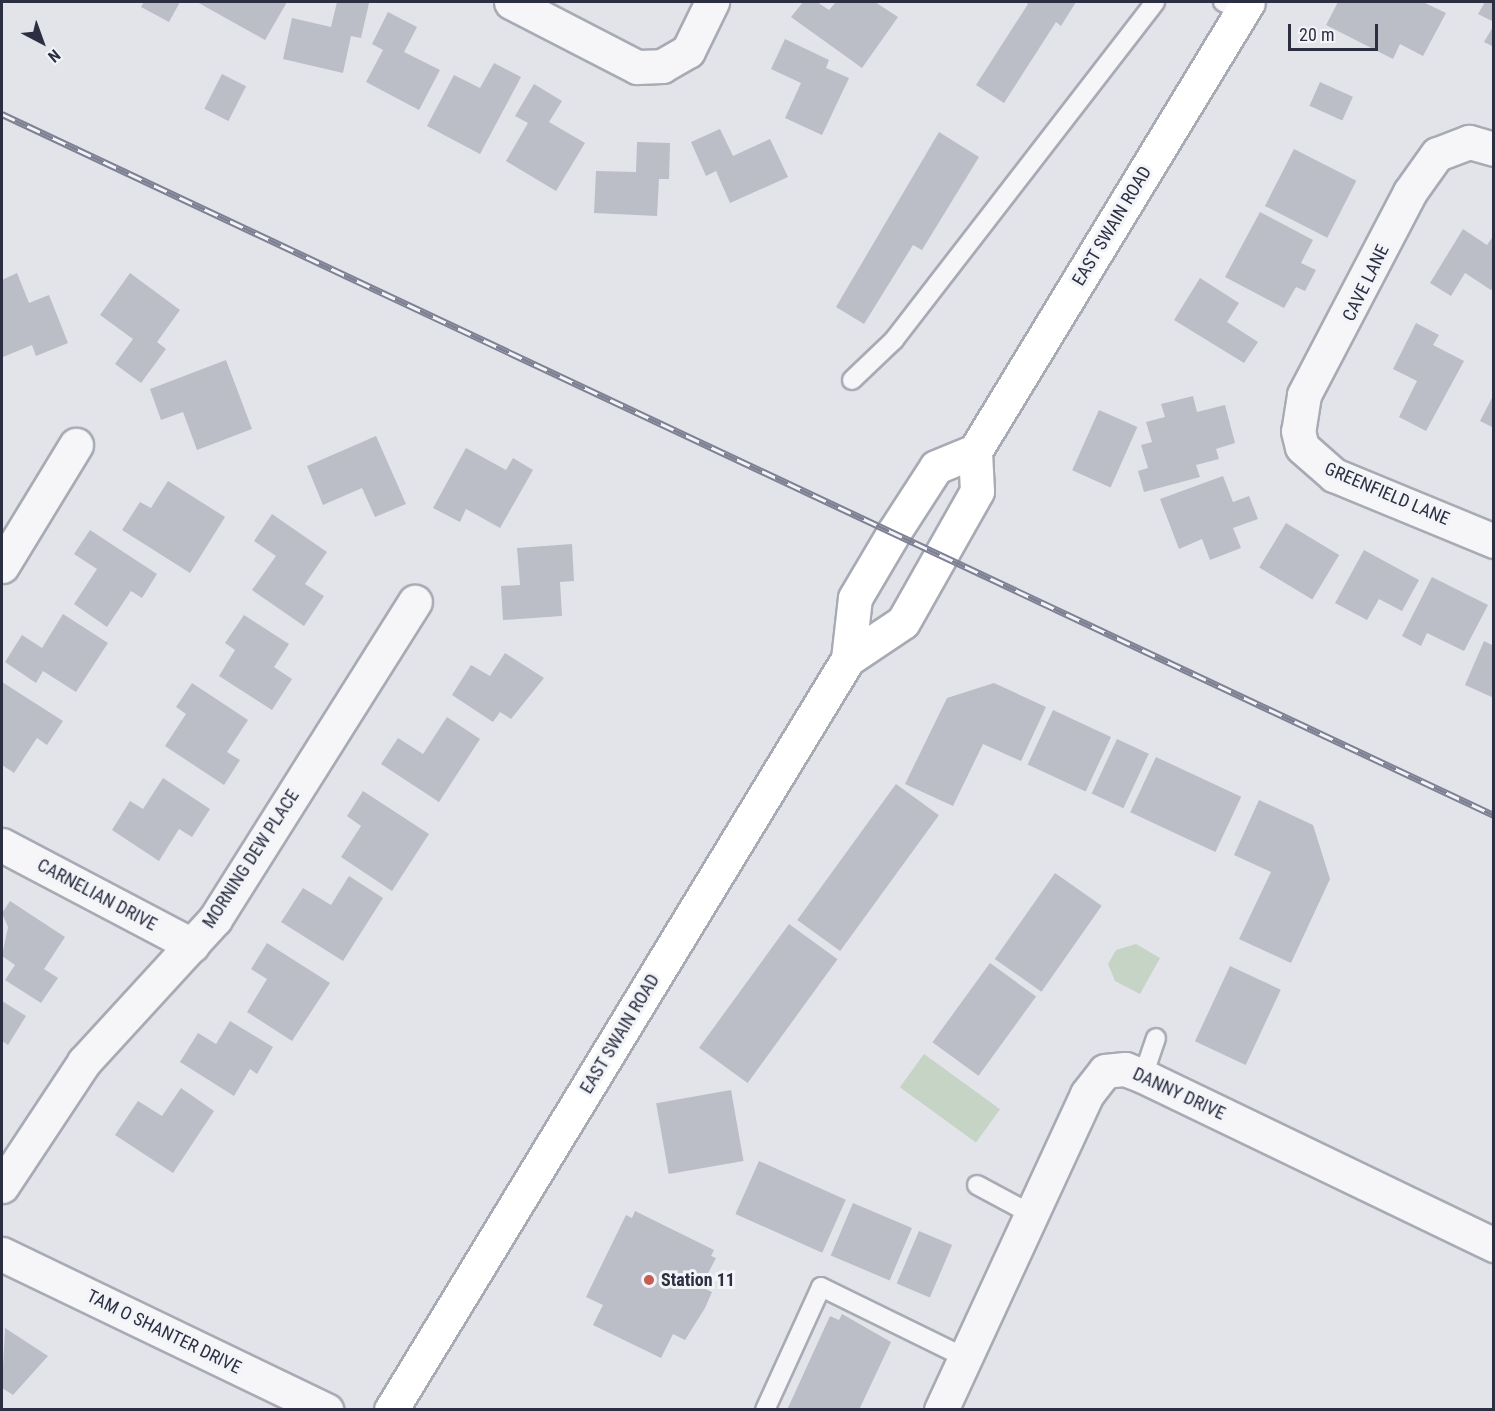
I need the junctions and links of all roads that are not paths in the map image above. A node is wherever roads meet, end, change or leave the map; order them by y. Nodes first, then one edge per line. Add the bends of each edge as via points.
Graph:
1 (511, 2) edge
2 (712, 2) edge
3 (1155, 2) edge
4 (1238, 5) edge
5 (1494, 149) edge
6 (852, 380) dead end
7 (1298, 431) joint
8 (76, 445) dead end
9 (975, 451) junction
10 (1494, 541) edge
11 (2, 566) edge
12 (415, 602) dead end
13 (848, 659) junction
14 (2, 845) edge
15 (192, 945) junction
16 (1156, 1038) dead end
17 (1143, 1076) junction
18 (977, 1185) dead end
19 (2, 1186) edge
20 (1033, 1215) junction
21 (1494, 1245) edge
22 (2, 1254) edge
23 (966, 1358) junction
24 (326, 1410) edge
25 (391, 1410) edge
26 (765, 1410) edge
27 (941, 1410) edge

1 - 2 street via 637,68 662,66 688,51
3 - 6 lane via 894,340
4 - 9 main road, EAST SWAIN ROAD
5 - 7 street, CAVE LANE via 1469,142 1452,146 1437,154 1410,192 1304,395
7 - 10 street, GREENFIELD LANE via 1302,447 1334,475
8 - 11 street
9 - 13 main road, EAST SWAIN ROAD via 977,492 903,622
9 - 13 main road, EAST SWAIN ROAD via 936,467 888,541 855,598
12 - 15 street, MORNING DEW PLACE via 214,919
13 - 25 main road, EAST SWAIN ROAD
14 - 15 street, CARNELIAN DRIVE
15 - 19 street, MORNING DEW PLACE via 84,1062
16 - 17 lane
17 - 20 street, DANNY DRIVE via 1115,1068 1094,1082
17 - 21 street, DANNY DRIVE
18 - 20 lane
20 - 23 street, DANNY DRIVE
22 - 24 street, TAM O SHANTER DRIVE
23 - 26 lane via 821,1287
23 - 27 street, DANNY DRIVE

